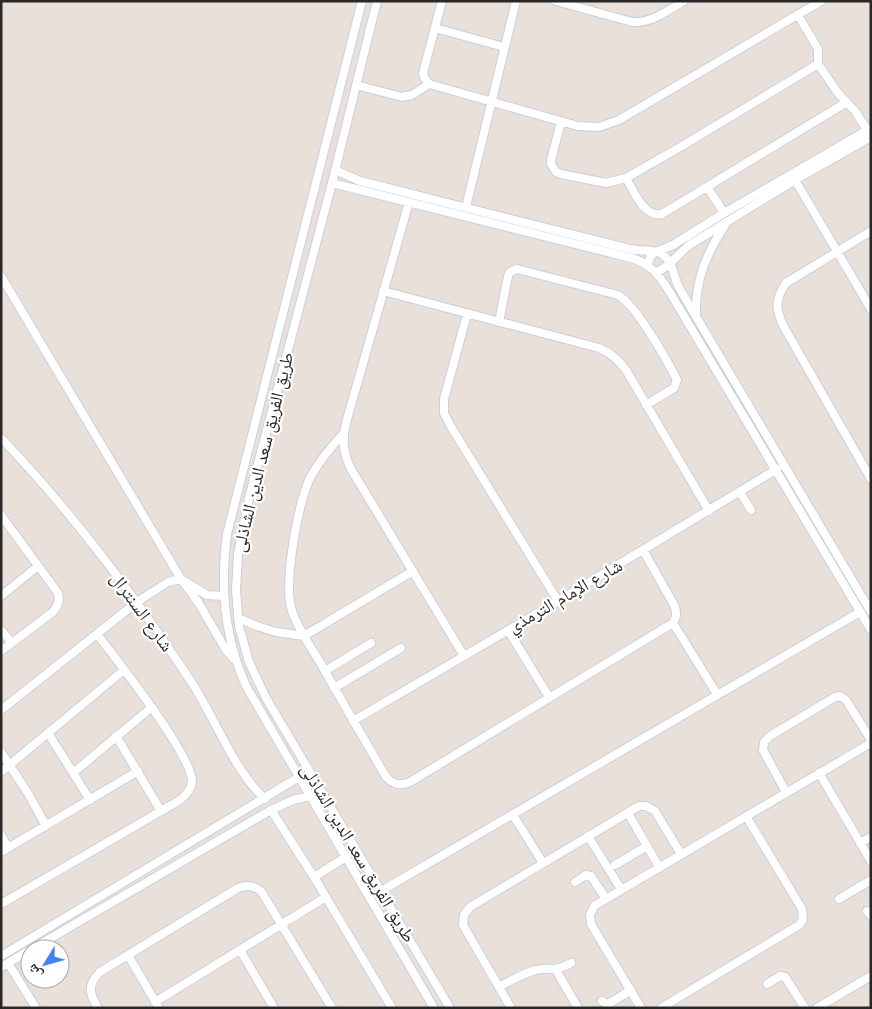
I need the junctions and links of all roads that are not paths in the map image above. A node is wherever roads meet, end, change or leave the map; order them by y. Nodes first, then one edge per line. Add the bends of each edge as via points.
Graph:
1 (362, 1) edge
2 (377, 1) edge
3 (442, 1) edge
4 (516, 1) edge
5 (556, 1) edge
6 (684, 1) edge
7 (821, 1) edge
8 (798, 15) junction
9 (435, 28) junction
10 (504, 47) junction
11 (818, 64) junction
12 (429, 84) junction
13 (356, 86) junction
14 (490, 102) junction
15 (847, 102) junction
16 (561, 122) junction
17 (870, 132) edge
18 (829, 157) junction
19 (335, 170) junction
20 (626, 178) junction
21 (795, 180) junction
22 (360, 181) junction
23 (332, 183) junction
24 (707, 186) junction
25 (358, 190) junction
26 (770, 191) junction
27 (438, 200) junction
28 (409, 202) junction
29 (466, 207) junction
30 (436, 208) junction
31 (724, 213) junction
32 (499, 220) junction
33 (726, 223) junction
34 (871, 231) edge
35 (676, 243) junction
36 (682, 250) junction
37 (657, 252) junction
38 (837, 252) junction
39 (632, 254) junction
40 (670, 263) junction
41 (648, 264) junction
42 (657, 272) junction
43 (1, 276) edge
44 (678, 286) junction
45 (670, 290) junction
46 (383, 291) junction
47 (871, 309) edge
48 (467, 314) junction
49 (696, 316) junction
50 (499, 322) junction
51 (260, 404) junction
52 (646, 404) junction
53 (273, 408) junction
54 (255, 425) junction
55 (267, 431) junction
56 (343, 434) junction
57 (1, 438) edge
58 (769, 447) junction
59 (777, 469) junction
60 (871, 479) edge
61 (793, 489) junction
62 (740, 492) junction
63 (751, 510) dead end
64 (708, 511) junction
65 (1, 515) edge
66 (642, 550) junction
67 (38, 566) junction
68 (413, 571) junction
69 (181, 579) junction
70 (851, 579) junction
71 (843, 583) junction
72 (1, 584) edge
73 (4, 594) edge
74 (224, 596) junction
75 (558, 601) junction
76 (137, 602) junction
77 (860, 612) junction
78 (871, 612) edge
79 (238, 618) junction
80 (673, 623) junction
81 (1, 630) edge
82 (508, 630) junction
83 (871, 630) edge
84 (97, 634) junction
85 (304, 636) junction
86 (12, 642) junction
87 (371, 643) dead end
88 (401, 648) dead end
89 (1, 651) edge
90 (464, 656) junction
91 (235, 660) junction
92 (124, 670) junction
93 (325, 671) junction
94 (334, 688) junction
95 (718, 694) junction
96 (549, 697) junction
97 (152, 707) junction
98 (1, 710) edge
99 (353, 721) junction
100 (284, 727) junction
101 (272, 732) junction
102 (48, 733) junction
103 (116, 736) junction
104 (871, 741) edge
105 (297, 749) junction
106 (1, 752) edge
107 (285, 754) junction
108 (10, 765) junction
109 (1, 772) edge
110 (138, 772) junction
111 (73, 773) junction
112 (819, 773) junction
113 (300, 777) junction
114 (286, 786) junction
115 (786, 792) junction
116 (310, 796) junction
117 (265, 799) junction
118 (90, 800) junction
119 (293, 800) junction
120 (271, 810) junction
121 (161, 811) junction
122 (628, 813) junction
123 (513, 815) junction
124 (746, 816) junction
125 (46, 826) junction
126 (1, 835) edge
127 (588, 836) junction
128 (871, 837) edge
129 (860, 843) junction
130 (647, 846) junction
131 (5, 850) edge
132 (681, 854) junction
133 (346, 857) junction
134 (871, 861) edge
135 (543, 864) junction
136 (615, 865) dead end
137 (659, 867) junction
138 (314, 877) junction
139 (871, 880) edge
140 (575, 882) dead end
141 (621, 889) junction
142 (381, 891) junction
143 (326, 897) junction
144 (606, 899) junction
145 (839, 899) dead end
146 (1, 904) edge
147 (281, 925) junction
148 (50, 939) edge
149 (240, 950) junction
150 (128, 955) junction
151 (1, 956) edge
152 (20, 956) edge
153 (571, 963) dead end
154 (5, 965) edge
155 (556, 970) junction
156 (871, 976) edge
157 (436, 984) junction
158 (767, 984) dead end
159 (499, 987) junction
160 (424, 990) junction
161 (631, 990) junction
162 (602, 1001) dead end
163 (157, 1005) edge
164 (830, 1005) edge
165 (450, 1007) edge
166 (36, 1008) edge
167 (98, 1008) edge
168 (274, 1008) edge
169 (332, 1008) edge
170 (392, 1008) edge
171 (435, 1008) edge
172 (512, 1008) edge
173 (578, 1008) edge
174 (642, 1008) edge
175 (661, 1008) edge
176 (805, 1008) edge
177 (817, 1008) edge

1 - 51 street, طريق الفريق سعد الدين الشاذلى
2 - 13 street, طريق الفريق سعد الدين الشاذلى
3 - 9 street
4 - 10 street
5 - 6 street via 632,22 651,20
7 - 8 street
8 - 11 street via 818,49
8 - 16 street via 609,125 589,128
9 - 10 street
9 - 12 street via 423,73
10 - 14 street
11 - 15 street
11 - 20 street
12 - 13 street via 412,95 402,97
12 - 14 street
13 - 19 street, طريق الفريق سعد الدين الشاذلى
14 - 16 street
14 - 29 street
15 - 17 street
15 - 24 street
16 - 20 street via 551,160 556,172 606,183
17 - 18 street
18 - 21 street
18 - 26 street
19 - 22 street
19 - 23 street, طريق الفريق سعد الدين الشاذلى
20 - 24 street via 648,212 658,215
21 - 26 street
21 - 38 street
22 - 25 street
22 - 27 street
23 - 25 street
23 - 53 street, طريق الفريق سعد الدين الشاذلى
24 - 31 street
25 - 28 street
26 - 31 street
26 - 33 street
27 - 29 street
27 - 30 street
28 - 30 street
28 - 46 street
29 - 32 street
30 - 32 street
31 - 35 street
32 - 39 street
33 - 36 street
33 - 49 street via 708,252 702,269 696,292
34 - 38 street
35 - 36 street
35 - 37 street
36 - 40 street
37 - 39 street
37 - 40 street
37 - 41 street via 650,257
38 - 47 street
38 - 60 street via 786,283 777,301 778,315
39 - 41 street
40 - 42 street
40 - 44 street
41 - 42 street
42 - 45 street
43 - 69 street
44 - 45 street
44 - 49 street
45 - 58 street
46 - 48 street
46 - 56 street
48 - 50 street
48 - 75 street via 444,399 444,413
49 - 58 street
50 - 52 street via 608,352 626,370
50 - 52 street via 508,276 517,269 618,295 630,305 677,380 674,388
51 - 53 street via 268,411
51 - 54 street, طريق الفريق سعد الدين الشاذلى
52 - 64 street
53 - 55 street, طريق الفريق سعد الدين الشاذلى
54 - 55 street via 265,424
54 - 74 street, طريق الفريق سعد الدين الشاذلى via 227,534
55 - 79 street, طريق الفريق سعد الدين الشاذلى via 238,554
56 - 68 street via 345,457 351,469
56 - 85 street via 317,466 302,500 288,596
57 - 76 street, شارع السنترال via 29,467
58 - 59 street
58 - 61 street
59 - 61 street
59 - 62 street, شارع الإمام الترمذي
61 - 70 street
61 - 71 street
62 - 63 street
62 - 64 street, شارع الإمام الترمذي
64 - 66 street, شارع الإمام الترمذي
65 - 67 street
66 - 75 street, شارع الإمام الترمذي
66 - 80 street via 674,605 676,618
67 - 73 street
67 - 86 street via 58,593 58,606
68 - 85 street
68 - 90 street
69 - 74 street via 206,595
69 - 76 street via 168,582
69 - 91 street
70 - 71 street
70 - 78 street
71 - 77 street
72 - 73 street
74 - 91 street, طريق الفريق سعد الدين الشاذلى
75 - 82 street, شارع الإمام الترمذي
76 - 84 street
76 - 117 street, شارع السنترال via 201,696 251,786
77 - 83 street
77 - 95 street
79 - 85 street via 276,632
79 - 100 street, طريق الفريق سعد الدين الشاذلى via 253,671
80 - 95 street
80 - 96 street
81 - 86 street
82 - 90 street, شارع الإمام الترمذي
82 - 96 street
84 - 92 street
84 - 98 street
85 - 93 street
86 - 89 street
87 - 93 street
88 - 94 street
90 - 99 street, شارع الإمام الترمذي
91 - 101 street, طريق الفريق سعد الدين الشاذلى
92 - 97 street
92 - 102 street
93 - 94 street
94 - 99 street
95 - 123 street
96 - 99 street via 404,785 397,785 386,777
97 - 103 street
97 - 121 street via 184,759 192,783 188,794
100 - 101 street via 280,736
100 - 105 street, طريق الفريق سعد الدين الشاذلى
101 - 107 street, طريق الفريق سعد الدين الشاذلى
102 - 108 street
102 - 111 street
103 - 110 street
103 - 111 street
104 - 112 street
104 - 115 street via 846,700 840,696 770,736 764,742 763,750
105 - 107 street via 288,746
105 - 142 street, طريق الفريق سعد الدين الشاذلى
106 - 108 street
107 - 113 street, طريق الفريق سعد الدين الشاذلى
108 - 109 street
108 - 125 street
110 - 118 street
110 - 121 street
111 - 118 street
112 - 115 street
112 - 129 street
113 - 114 street
113 - 116 street, طريق الفريق سعد الدين الشاذلى
114 - 117 street
114 - 119 street
115 - 124 street
116 - 119 street
116 - 133 street, طريق الفريق سعد الدين الشاذلى
117 - 151 street
118 - 125 street
119 - 120 street
120 - 138 street
120 - 148 street
121 - 146 street
122 - 127 street
122 - 130 street
122 - 132 street via 643,805 652,808
123 - 135 street
123 - 142 street
124 - 132 street
124 - 175 street via 802,909 804,920
125 - 131 street
126 - 131 street
127 - 135 street
127 - 141 street
128 - 129 street
129 - 134 street
130 - 136 street
130 - 137 street
132 - 137 street
133 - 138 street
133 - 160 street, طريق الفريق سعد الدين الشاذلى
135 - 159 street via 470,907 464,915 463,925
137 - 141 street
138 - 143 street
139 - 145 street
140 - 144 street via 586,875 591,876
141 - 144 street
142 - 157 street, طريق الفريق سعد الدين الشاذلى
143 - 147 street
143 - 170 street
144 - 161 street via 592,910 591,924
147 - 149 street
147 - 150 street via 261,891 246,885
147 - 169 street
149 - 163 street
149 - 168 street
150 - 163 street
150 - 167 street via 94,978 90,986 91,995
152 - 154 street
153 - 155 street
154 - 166 street
155 - 159 street via 530,972
155 - 173 street
156 - 164 street
157 - 160 street via 438,991 433,994
157 - 165 street, طريق الفريق سعد الدين الشاذلى
158 - 176 street via 780,976 785,977
159 - 172 street
160 - 171 street, طريق الفريق سعد الدين الشاذلى
161 - 162 street via 610,1003
161 - 174 street
164 - 177 street
165 - 171 street via 442,1002

